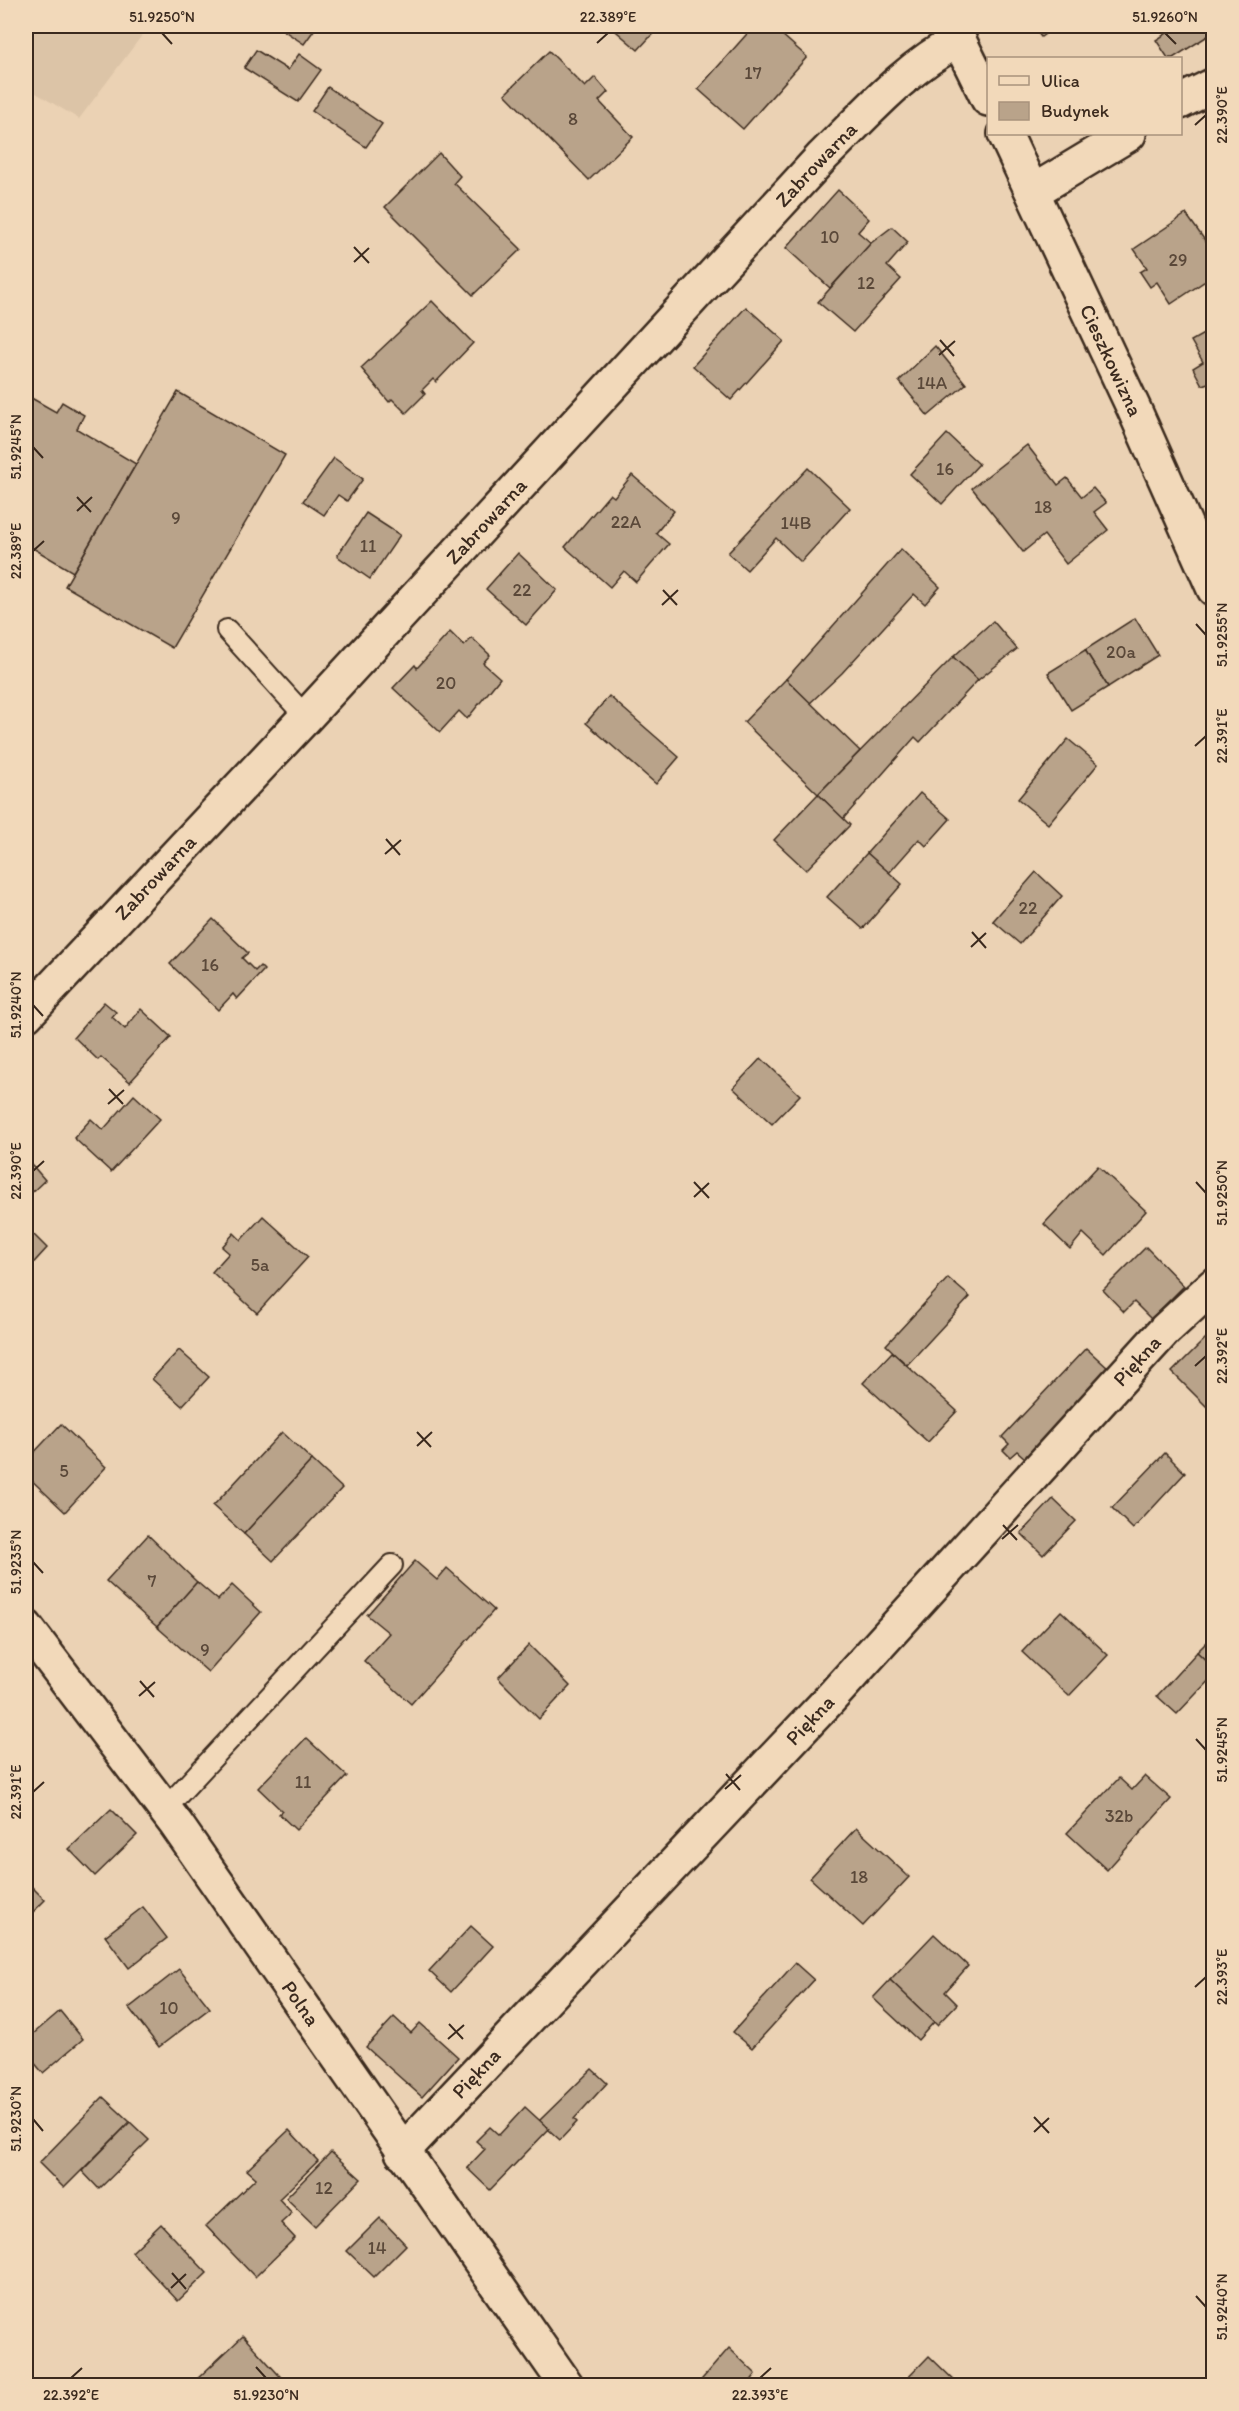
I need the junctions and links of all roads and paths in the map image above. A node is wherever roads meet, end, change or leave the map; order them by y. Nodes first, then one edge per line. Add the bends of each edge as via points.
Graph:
1 (956, 33) edge
2 (1214, 86) edge
3 (987, 97) edge
4 (1182, 101) edge
5 (1006, 135) edge
6 (1127, 135) edge
7 (1034, 191) junction
8 (1214, 589) edge
9 (228, 630) dead end
10 (306, 717) junction
11 (26, 1015) edge
12 (1214, 1285) edge
13 (392, 1565) dead end
14 (26, 1627) edge
15 (165, 1809) junction
16 (402, 2152) junction
17 (567, 2385) edge

1 - 3 street
1 - 10 street, Zabrowarna via 897,83 823,156
2 - 4 street
5 - 7 street, Cieszkowizna
6 - 7 street
7 - 8 street, Cieszkowizna
9 - 10 lane
10 - 11 street, Zabrowarna
12 - 16 street, Piękna via 1165,1330 829,1700
13 - 15 lane
14 - 15 street, Polna
15 - 16 street, Polna
16 - 17 street, Polna

